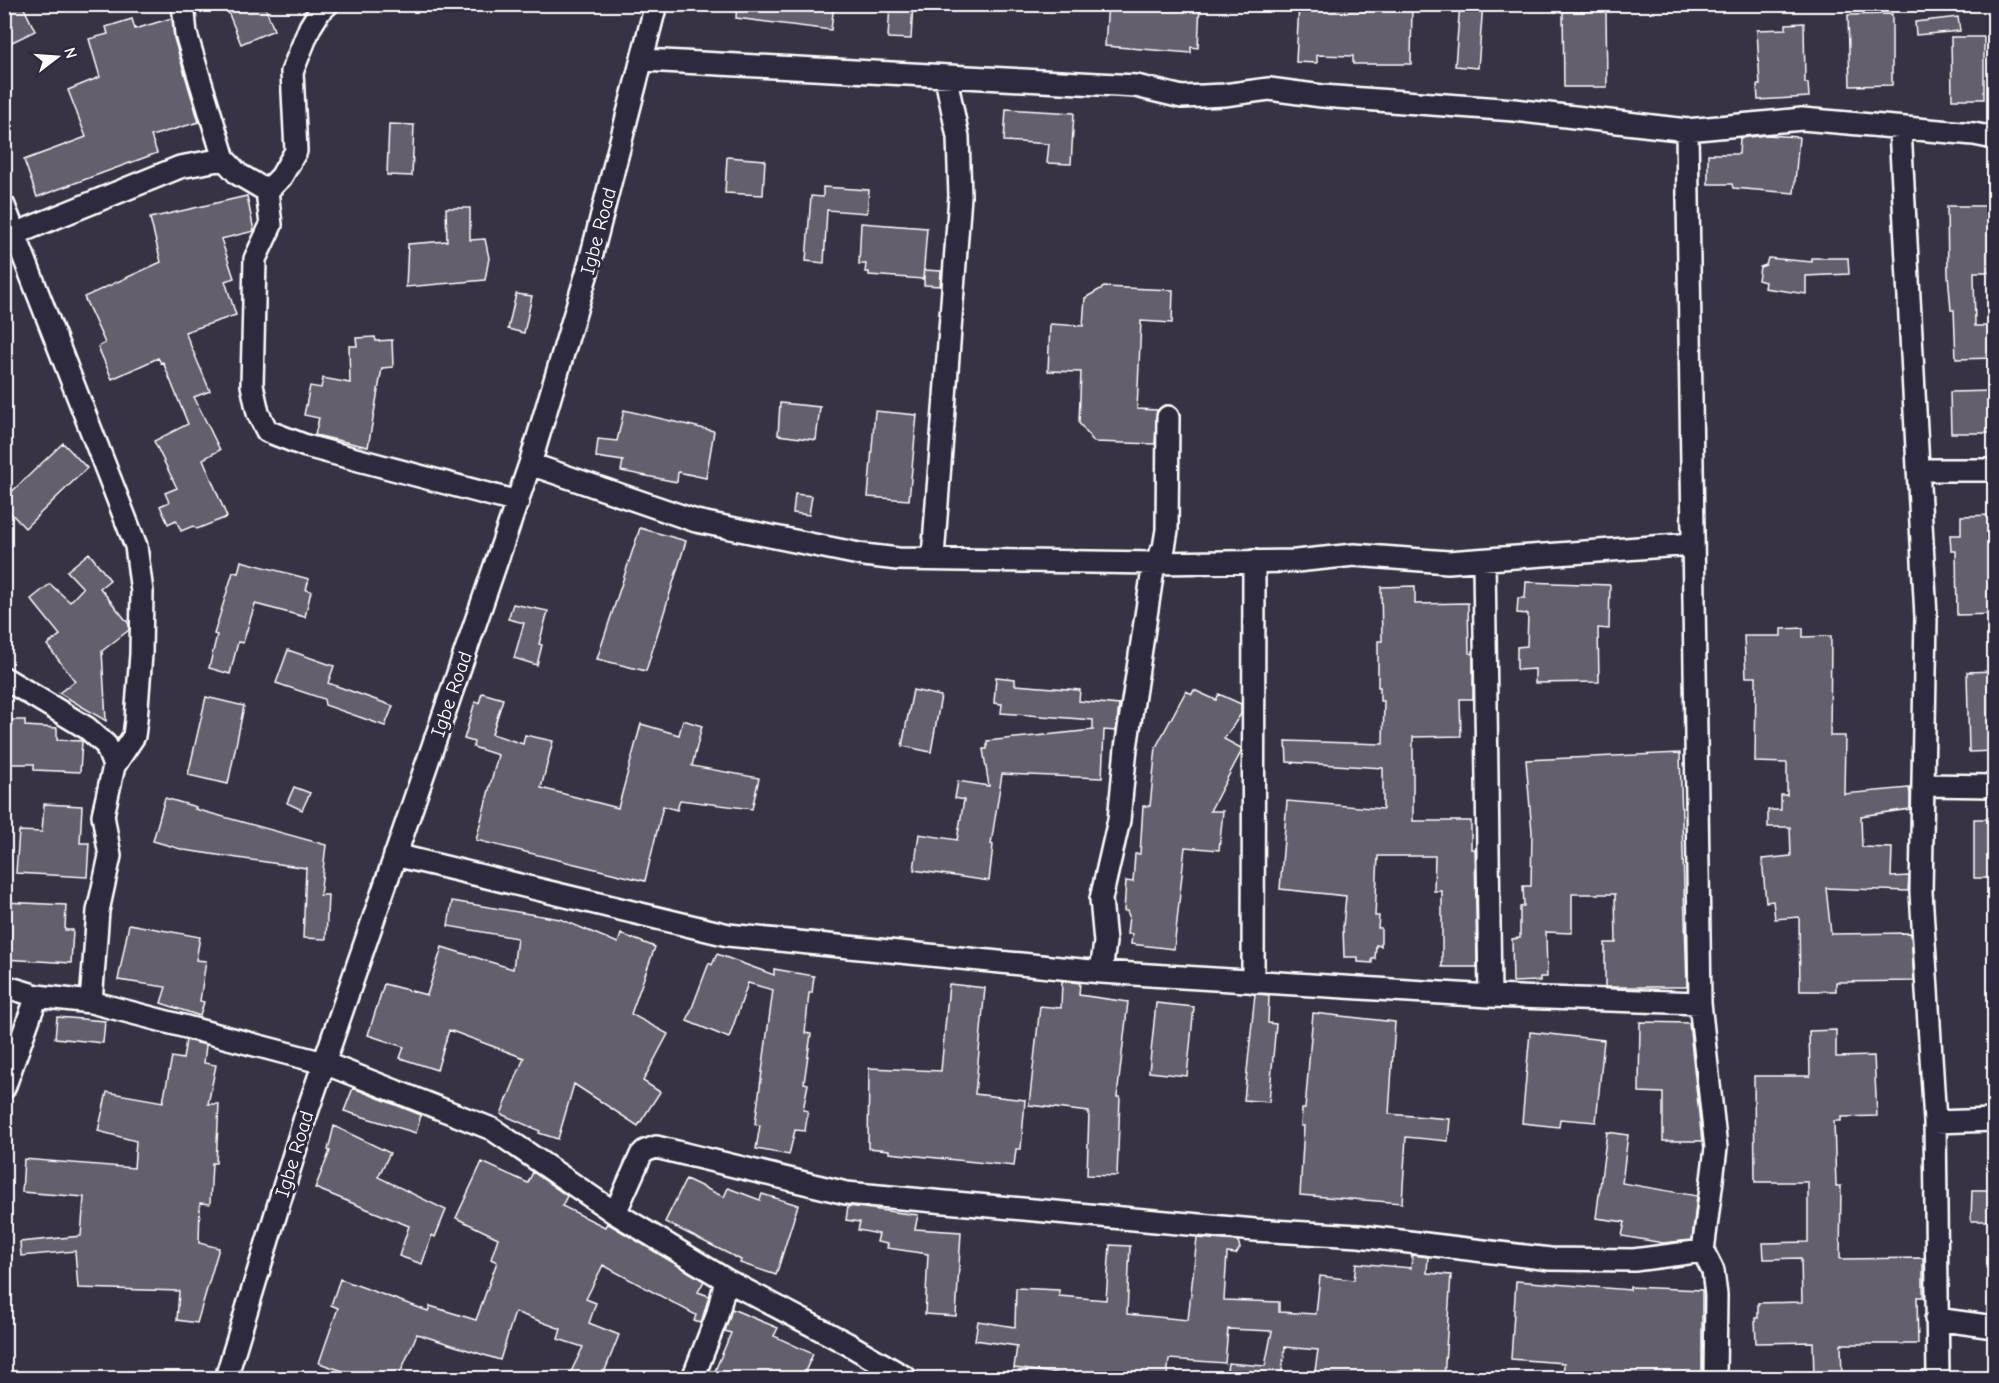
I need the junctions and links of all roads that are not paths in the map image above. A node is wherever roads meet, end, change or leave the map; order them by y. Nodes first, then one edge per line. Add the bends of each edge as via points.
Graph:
1 (183, 4) edge
2 (328, 4) edge
3 (656, 4) edge
4 (644, 60) junction
5 (945, 78) junction
6 (1900, 129) junction
7 (1687, 130) junction
8 (1995, 138) edge
9 (224, 159) junction
10 (267, 191) junction
11 (4, 206) edge
12 (15, 234) junction
13 (1168, 417) dead end
14 (530, 464) junction
15 (1920, 470) junction
16 (1995, 470) edge
17 (518, 502) junction
18 (1693, 544) junction
19 (933, 557) junction
20 (1254, 561) junction
21 (1484, 561) junction
22 (1154, 562) junction
23 (4, 678) edge
24 (114, 766) junction
25 (1924, 785) junction
26 (1995, 786) edge
27 (395, 855) junction
28 (1101, 972) junction
29 (1253, 982) junction
30 (4, 986) edge
31 (37, 996) junction
32 (1490, 996) junction
33 (92, 1002) junction
34 (1700, 1002) junction
35 (324, 1063) junction
36 (4, 1088) edge
37 (1995, 1120) edge
38 (1935, 1122) junction
39 (615, 1213) junction
40 (1703, 1251) junction
41 (726, 1280) junction
42 (1936, 1319) junction
43 (1995, 1327) edge
44 (226, 1378) edge
45 (693, 1378) edge
46 (906, 1378) edge
47 (1715, 1378) edge
48 (1938, 1378) edge

1 - 9 street via 186,34
2 - 10 street via 310,27 292,72 296,151 281,177
3 - 4 street, Igbe Road
4 - 5 street
4 - 14 street, Igbe Road
5 - 7 street via 1136,86 1182,97 1269,89 1514,110
5 - 19 street via 958,137 960,196
6 - 7 street via 1802,119
6 - 8 street
6 - 15 street
7 - 18 street
9 - 10 street via 238,174
9 - 12 street via 180,167
10 - 17 street via 271,225 255,259 252,385 267,431 306,446
11 - 12 street
12 - 24 street via 136,546 142,592 136,720 134,736
13 - 22 street via 1167,530 1164,548
14 - 17 street, Igbe Road
14 - 19 street via 696,521 864,555 898,559
15 - 16 street
15 - 25 street via 1926,617
17 - 27 street, Igbe Road
18 - 21 street
18 - 34 street
19 - 22 street
20 - 21 street via 1354,555
20 - 22 street
20 - 29 street
21 - 32 street
22 - 28 street via 1119,820 1101,899 1106,942
23 - 24 street via 87,728 106,745
24 - 33 street via 103,815 110,856 98,911
25 - 26 street
25 - 38 street via 1921,892
27 - 28 street via 728,935
27 - 35 street, Igbe Road
28 - 29 street
29 - 32 street
30 - 31 street
31 - 33 street
31 - 36 street
32 - 34 street
33 - 35 street
34 - 40 street via 1716,1148
35 - 39 street via 492,1130
35 - 44 street, Igbe Road
37 - 38 street
38 - 42 street
39 - 40 street via 641,1155 656,1147 846,1193 1359,1236 1551,1259 1634,1260
39 - 41 street
40 - 47 street via 1713,1271 1716,1295
41 - 45 street
41 - 46 street
42 - 43 street
42 - 48 street

